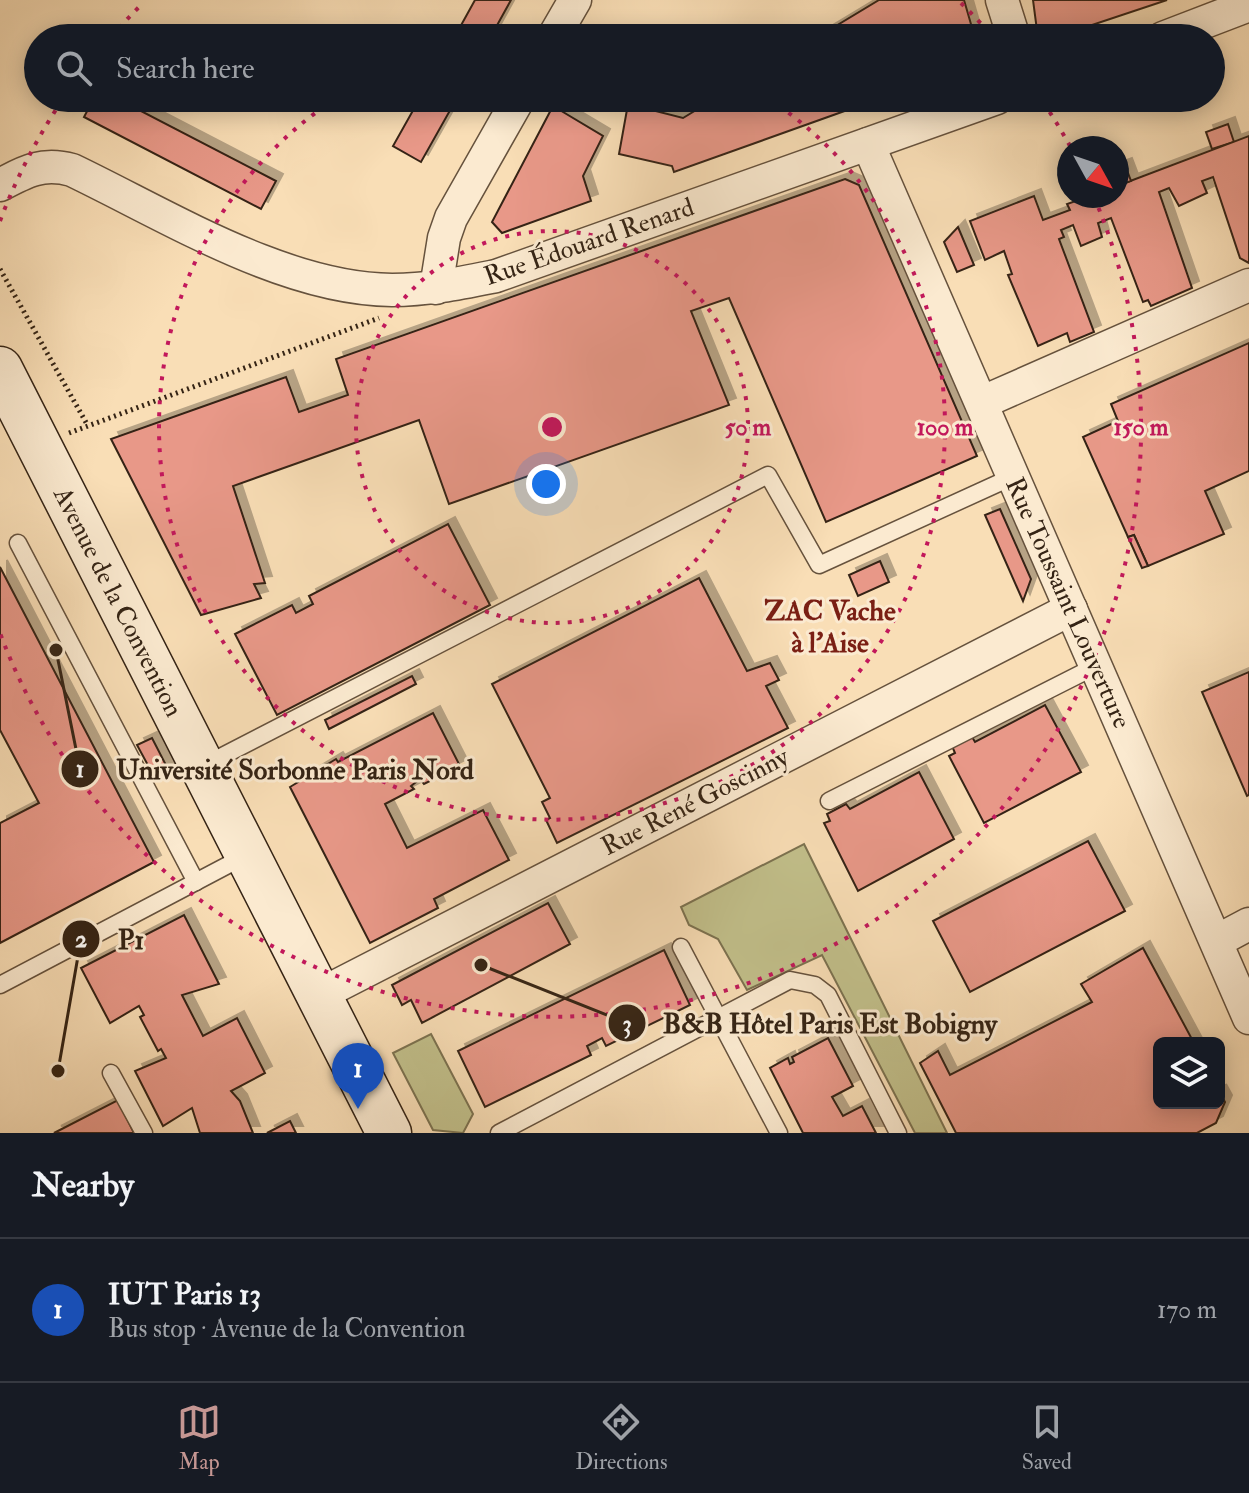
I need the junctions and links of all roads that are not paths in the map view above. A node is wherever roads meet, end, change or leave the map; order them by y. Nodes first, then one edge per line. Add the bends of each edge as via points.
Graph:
1 (575, 0) edge
2 (1002, 0) edge
3 (1249, 5) edge
4 (561, 24) edge
5 (1010, 24) edge
6 (1199, 24) edge
7 (511, 112) edge
8 (958, 112) edge
9 (868, 144) junction
10 (0, 185) edge
11 (1249, 285) edge
12 (436, 288) junction
13 (0, 369) edge
14 (983, 402) junction
15 (1012, 477) junction
16 (18, 543) dead end
17 (1071, 609) junction
18 (1096, 666) junction
19 (201, 767) junction
20 (829, 801) dead end
21 (247, 856) junction
22 (196, 882) junction
23 (1249, 924) edge
24 (1217, 941) junction
25 (681, 947) dead end
26 (1242, 979) edge
27 (0, 985) edge
28 (319, 995) junction
29 (720, 1017) junction
30 (1249, 1018) edge
31 (111, 1073) dead end
32 (144, 1133) edge
33 (389, 1133) edge
34 (499, 1133) edge
35 (779, 1133) edge
36 (898, 1133) edge

1 - 4 street
2 - 5 street
3 - 6 street
7 - 12 street via 451,218
8 - 9 street, Rue Édouard Renard
9 - 12 street, Rue Édouard Renard via 496,276
9 - 14 street, Rue Toussaint Louverture
10 - 12 street, Rue Édouard Renard via 32,168 53,165 252,257 343,284
11 - 14 street
13 - 19 street, Avenue de la Convention
14 - 15 street, Rue Toussaint Louverture
15 - 17 street, Rue Toussaint Louverture
15 - 19 lane via 819,565 768,475
16 - 22 lane
17 - 18 street, Rue Toussaint Louverture
17 - 28 street, Rue René Goscinny
18 - 20 lane
18 - 24 street, Rue Toussaint Louverture
19 - 21 street, Avenue de la Convention
21 - 22 lane
21 - 28 street, Avenue de la Convention
22 - 27 lane
23 - 24 street
24 - 26 street, Rue Toussaint Louverture
25 - 29 lane
26 - 30 street, Rue Toussaint Louverture
28 - 33 street, Avenue de la Convention
29 - 34 lane
29 - 35 lane
29 - 36 lane via 790,980 815,985 828,995
31 - 32 lane

